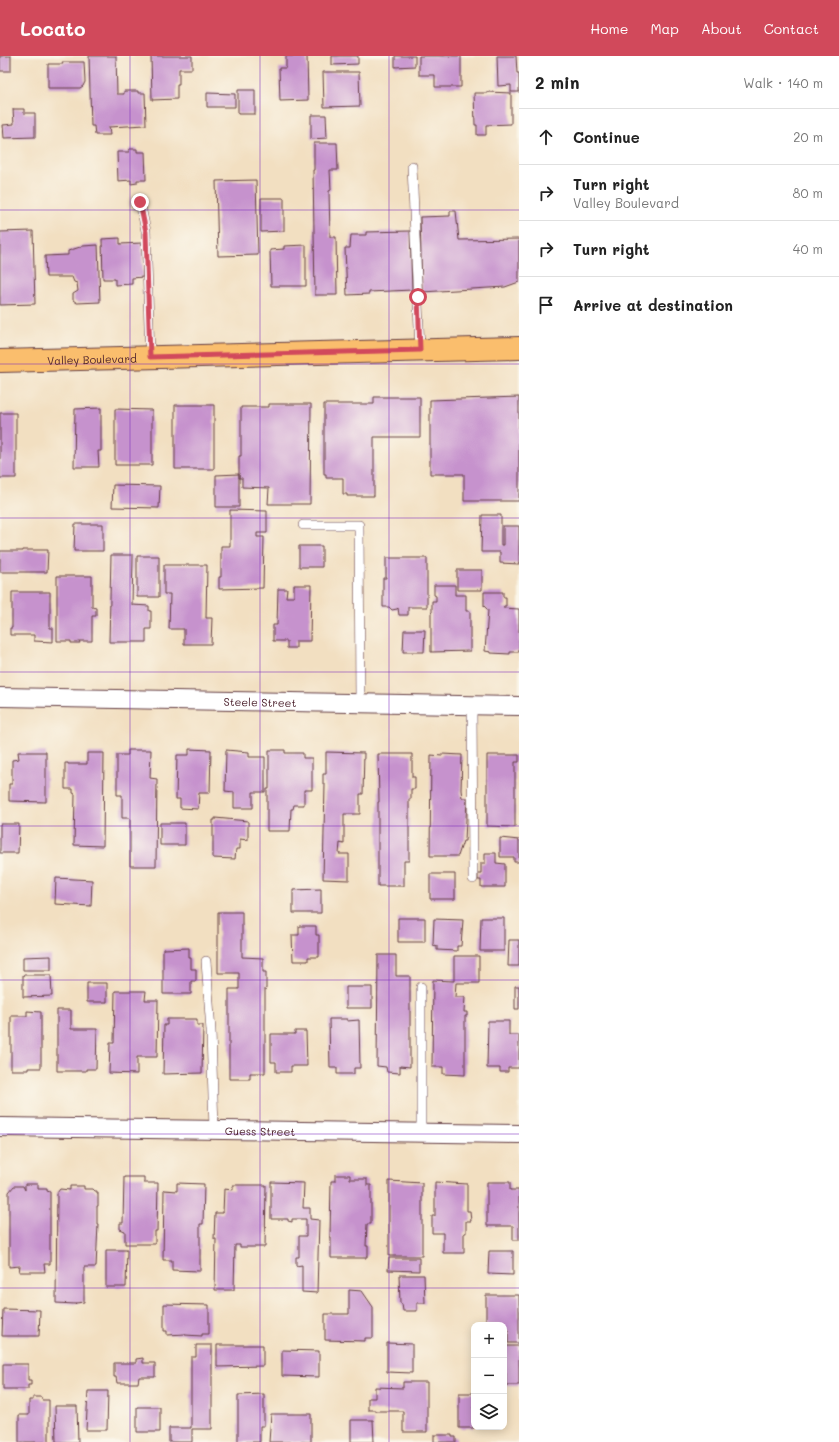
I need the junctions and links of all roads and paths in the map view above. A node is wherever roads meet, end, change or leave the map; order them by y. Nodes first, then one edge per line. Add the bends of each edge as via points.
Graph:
1 (412, 166) dead end
2 (140, 202) dead end
3 (519, 348) edge
4 (420, 350) junction
5 (150, 357) junction
6 (0, 361) edge
7 (303, 525) dead end
8 (0, 698) edge
9 (360, 703) junction
10 (472, 705) junction
11 (519, 706) edge
12 (473, 879) dead end
13 (206, 961) dead end
14 (421, 987) dead end
15 (0, 1127) edge
16 (214, 1130) junction
17 (421, 1133) junction
18 (519, 1134) edge

1 - 4 lane
2 - 5 lane via 146,232
3 - 4 main road, Valley Boulevard
4 - 5 main road, Valley Boulevard
5 - 6 main road, Valley Boulevard
7 - 9 lane via 358,525
8 - 9 street, Steele Street
9 - 10 street, Steele Street
10 - 11 street, Steele Street
10 - 12 lane
13 - 16 lane
14 - 17 lane
15 - 16 street, Guess Street
16 - 17 street, Guess Street
17 - 18 street, Guess Street

